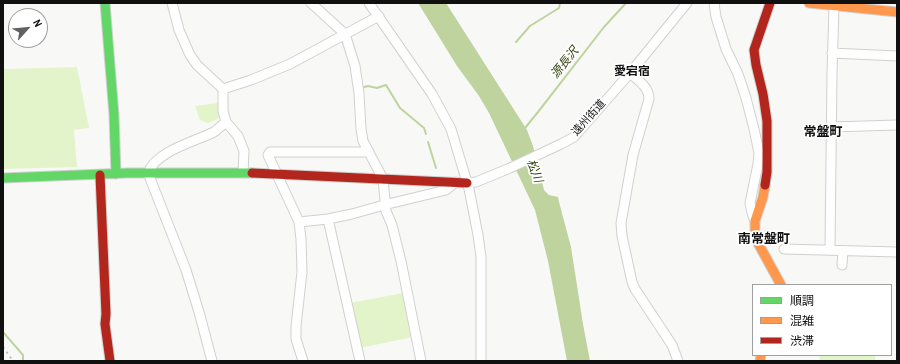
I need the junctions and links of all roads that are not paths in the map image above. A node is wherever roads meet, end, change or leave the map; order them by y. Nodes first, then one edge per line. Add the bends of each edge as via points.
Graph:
1 (105, 3) edge
2 (172, 3) edge
3 (311, 3) edge
4 (370, 3) edge
5 (687, 3) edge
6 (714, 3) edge
7 (721, 3) edge
8 (770, 3) edge
9 (809, 3) edge
10 (834, 4) edge
11 (897, 12) edge
12 (379, 16) junction
13 (719, 26) junction
14 (345, 34) junction
15 (832, 53) junction
16 (897, 56) edge
17 (630, 73) junction
18 (223, 89) junction
19 (226, 122) junction
20 (897, 126) edge
21 (831, 127) junction
22 (369, 152) junction
23 (243, 173) junction
24 (116, 174) junction
25 (148, 174) junction
26 (276, 174) junction
27 (100, 175) junction
28 (3, 178) edge
29 (383, 180) junction
30 (456, 182) junction
31 (467, 183) junction
32 (384, 205) junction
33 (328, 219) junction
34 (755, 221) junction
35 (299, 222) junction
36 (784, 249) dead end
37 (830, 250) junction
38 (843, 251) junction
39 (897, 252) edge
40 (842, 265) dead end
41 (780, 284) edge
42 (110, 361) edge
43 (212, 361) edge
44 (303, 361) edge
45 (360, 361) edge
46 (421, 361) edge
47 (481, 361) edge
48 (678, 361) edge

1 - 24 street
2 - 18 street via 179,30 190,55
3 - 14 street
4 - 12 street
5 - 17 street, 遠州街道
6 - 13 street
7 - 13 street via 722,18
8 - 34 street via 754,50 767,121 767,172 763,197
9 - 10 street
10 - 11 street
10 - 15 street
12 - 14 street
12 - 31 street via 440,106 451,129
13 - 34 street via 746,98 759,153 750,203
14 - 18 street via 290,64
14 - 22 street via 355,66 363,141
15 - 16 street
15 - 21 street
17 - 31 street, 遠州街道 via 574,137 510,168 476,182
17 - 48 street via 645,86 649,99 632,161 621,223 622,236 635,290 672,345
18 - 19 street
19 - 23 street via 238,136 244,151
19 - 25 street via 215,131 160,158
20 - 21 street
21 - 37 street
22 - 26 street via 270,152 268,156
22 - 29 street
23 - 25 street
23 - 26 street
24 - 25 street
24 - 27 street
25 - 43 street via 186,270
26 - 29 street
26 - 35 street
27 - 28 street
27 - 42 street via 105,324
29 - 30 street
29 - 32 street
30 - 31 street
30 - 32 street via 446,190
31 - 47 street via 481,257
32 - 33 street
32 - 46 street via 401,261
33 - 35 street
33 - 45 street
34 - 41 street via 758,243
35 - 44 street via 303,307 296,326 296,339
36 - 37 street
37 - 38 street
38 - 39 street
38 - 40 street

